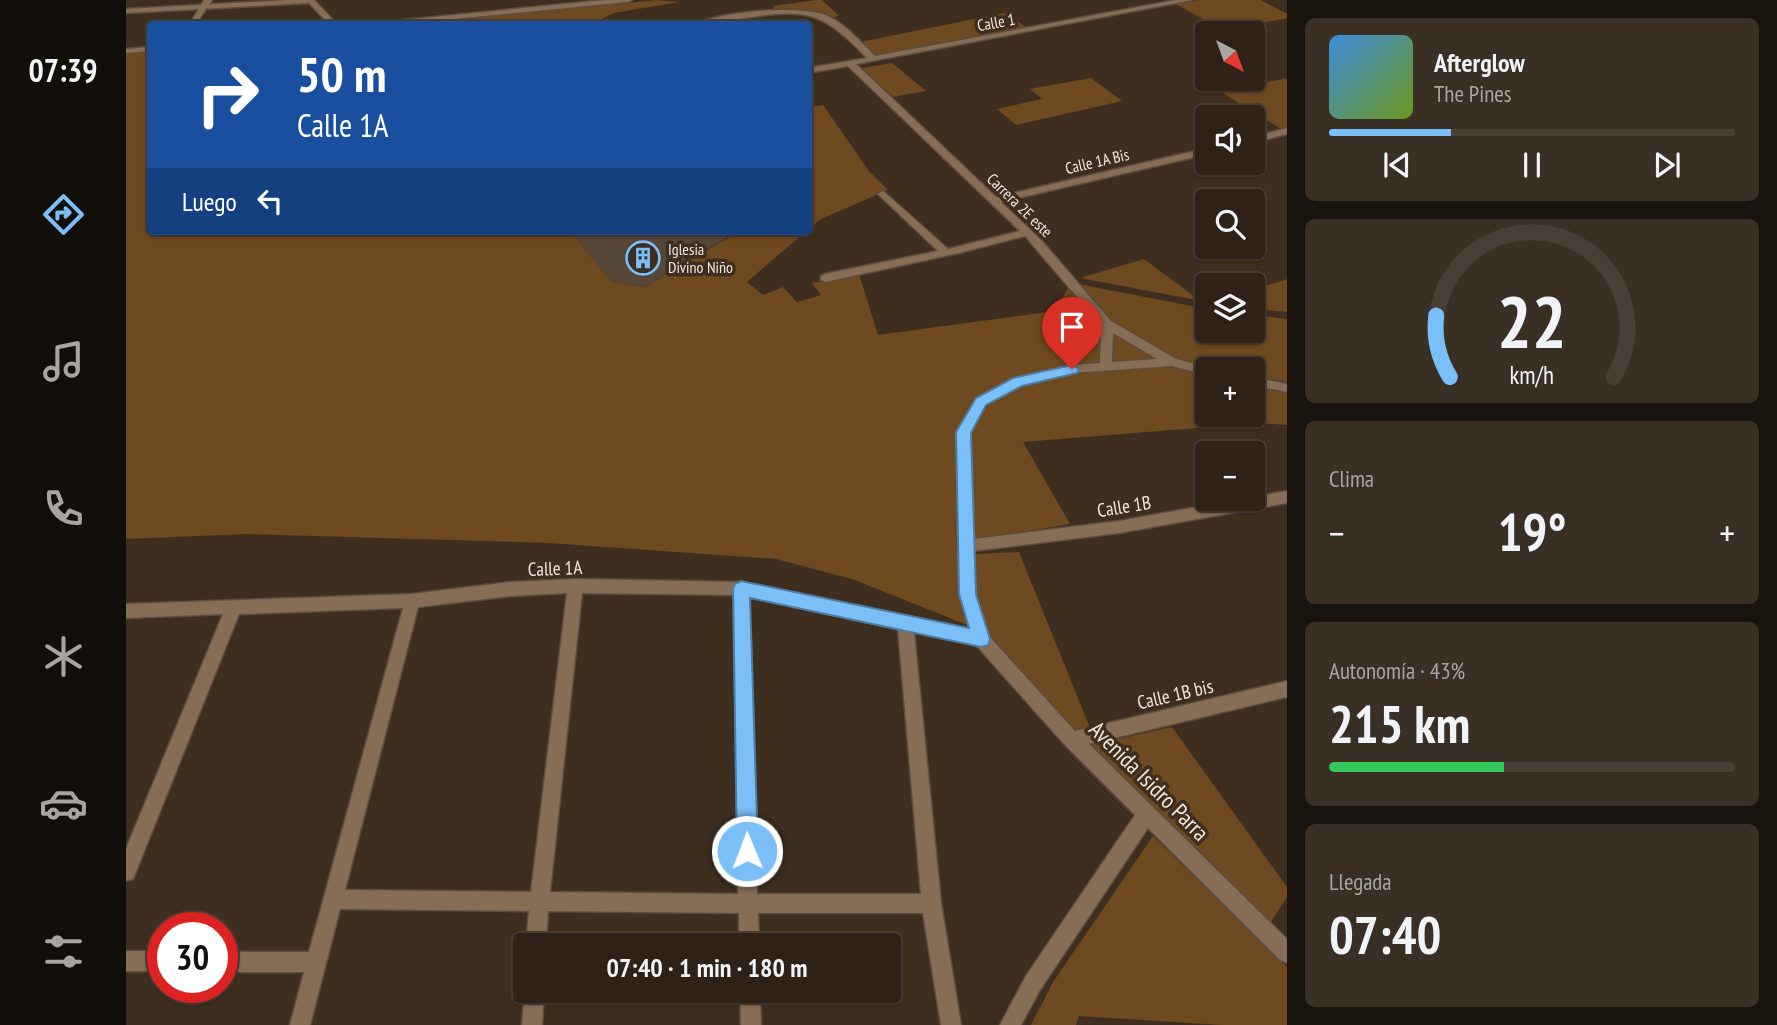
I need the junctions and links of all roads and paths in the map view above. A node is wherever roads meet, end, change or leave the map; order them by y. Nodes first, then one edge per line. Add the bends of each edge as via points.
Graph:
1 (628, 0) edge
2 (311, 1) edge
3 (1181, 1) edge
4 (206, 4) edge
5 (126, 12) edge
6 (195, 21) edge
7 (330, 21) edge
8 (414, 21) edge
9 (716, 21) edge
10 (147, 49) edge
11 (126, 51) edge
12 (872, 58) junction
13 (850, 63) junction
14 (812, 70) edge
15 (1284, 132) edge
16 (1265, 137) edge
17 (1195, 154) edge
18 (883, 194) dead end
19 (993, 201) junction
20 (1025, 233) junction
21 (945, 252) junction
22 (825, 278) dead end
23 (1107, 324) junction
24 (1172, 362) junction
25 (1106, 367) junction
26 (1195, 367) edge
27 (1265, 383) edge
28 (1287, 388) edge
29 (1287, 498) edge
30 (965, 546) junction
31 (575, 586) junction
32 (741, 589) junction
33 (412, 601) junction
34 (234, 607) junction
35 (126, 611) edge
36 (905, 623) junction
37 (981, 639) junction
38 (1287, 689) edge
39 (1072, 740) junction
40 (1147, 814) junction
41 (126, 872) edge
42 (332, 899) junction
43 (538, 902) junction
44 (931, 903) junction
45 (748, 904) junction
46 (537, 933) edge
47 (749, 933) edge
48 (1284, 944) edge
49 (126, 961) edge
50 (147, 961) edge
51 (238, 961) edge
52 (317, 961) junction
53 (533, 1003) edge
54 (750, 1003) edge
55 (300, 1025) edge
56 (532, 1025) edge
57 (751, 1025) edge
58 (951, 1025) edge
59 (1010, 1025) edge

1 - 8 street
2 - 4 street
2 - 7 street
3 - 12 street, Calle 1
4 - 5 street
4 - 6 street
9 - 12 street via 747,15 806,13 823,17
10 - 11 street
12 - 13 street, Calle 1
13 - 14 street, Calle 1
13 - 19 street, Carrera 2E este
15 - 16 street
17 - 19 street, Calle 1A Bis
18 - 21 street
19 - 20 street, Carrera 2E este
20 - 21 street
20 - 23 street, Carrera 2E este
21 - 22 street
23 - 24 street, Carrera 2E este
23 - 25 street
24 - 25 street
24 - 26 street
25 - 30 street via 1072,369 1018,382 981,401 963,432
27 - 28 street
29 - 30 street, Calle 1B via 1119,527
30 - 37 street via 967,594
31 - 32 street, Calle 1A
31 - 33 street, Calle 1A
31 - 43 street
32 - 36 street, Calle 1A
32 - 45 street
33 - 34 street, Calle 1A
33 - 42 street
34 - 35 street, Calle 1A
34 - 41 street
36 - 37 street, Calle 1A
36 - 44 street
37 - 39 street, Avenida Isidro Parra
38 - 39 street, Calle 1B bis
39 - 40 street, Avenida Isidro Parra
40 - 48 street, Avenida Isidro Parra
40 - 59 street via 1033,983
42 - 43 street
42 - 52 street
43 - 45 street
43 - 46 street
44 - 45 street
44 - 58 street
45 - 47 street
49 - 50 street
51 - 52 street
52 - 55 street
53 - 56 street
54 - 57 street

